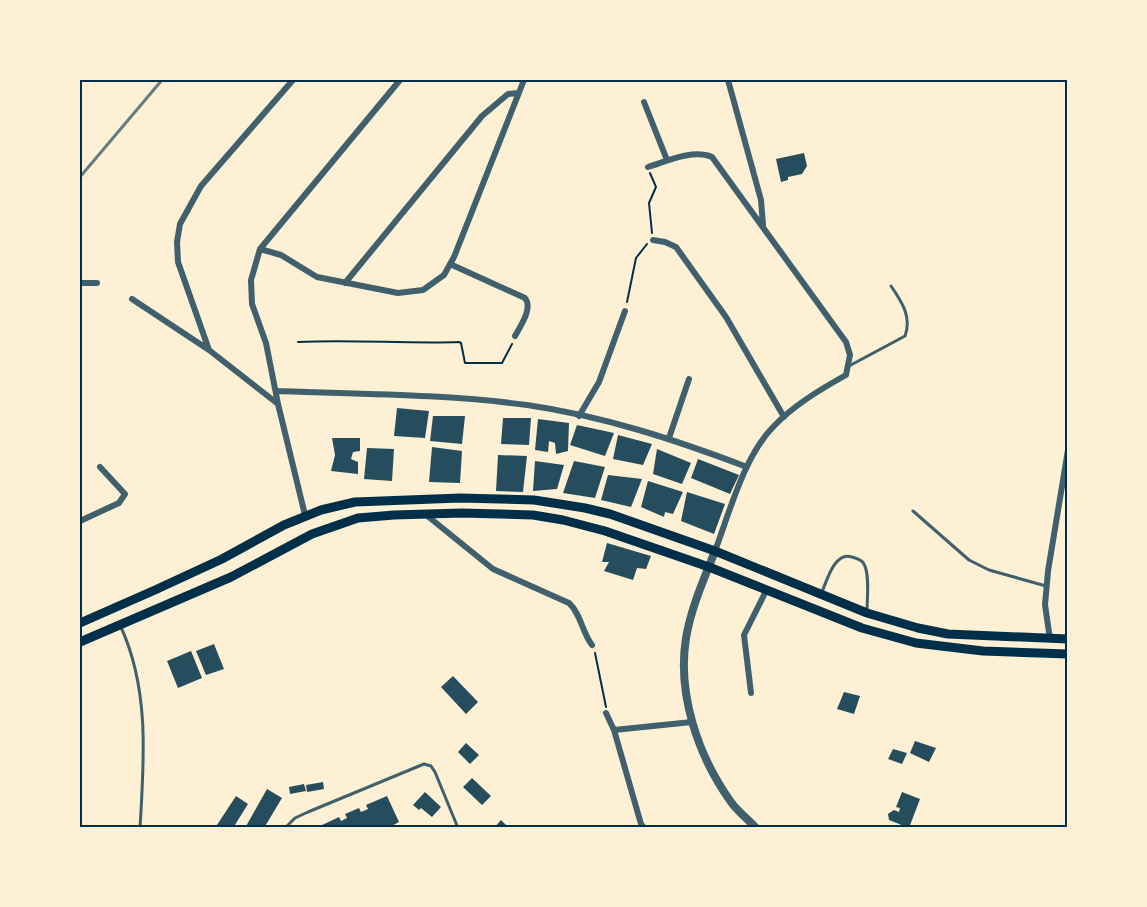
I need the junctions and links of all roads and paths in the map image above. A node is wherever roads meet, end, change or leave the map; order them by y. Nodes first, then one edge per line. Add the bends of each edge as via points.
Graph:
1 (293, 80) edge
2 (400, 80) edge
3 (524, 80) edge
4 (728, 80) edge
5 (518, 93) junction
6 (644, 102) dead end
7 (667, 160) junction
8 (648, 167) joint
9 (763, 225) junction
10 (653, 240) junction
11 (260, 249) junction
12 (450, 264) junction
13 (80, 283) edge
14 (97, 283) dead end
15 (345, 283) junction
16 (891, 286) dead end
17 (132, 299) dead end
18 (625, 311) joint
19 (515, 336) joint
20 (298, 342) dead end
21 (209, 350) junction
22 (849, 366) junction
23 (688, 379) dead end
24 (276, 391) junction
25 (278, 404) junction
26 (579, 416) junction
27 (784, 417) junction
28 (669, 438) junction
29 (1068, 450) edge
30 (100, 467) dead end
31 (747, 467) junction
32 (914, 511) dead end
33 (425, 514) junction
34 (304, 515) junction
35 (80, 521) edge
36 (715, 551) junction
37 (709, 567) junction
38 (1046, 586) junction
39 (766, 591) junction
40 (821, 594) junction
41 (867, 613) junction
42 (80, 622) edge
43 (119, 624) junction
44 (1050, 639) junction
45 (1068, 639) edge
46 (80, 642) edge
47 (592, 645) joint
48 (1068, 654) edge
49 (751, 693) dead end
50 (606, 712) joint
51 (692, 722) junction
52 (614, 730) junction
53 (140, 828) edge
54 (285, 828) edge
55 (458, 828) edge
56 (645, 828) edge
57 (756, 828) edge

1 - 21 street via 201,186 180,224 178,262
2 - 11 street
3 - 5 street
4 - 9 street via 761,200
5 - 12 street
5 - 15 street via 508,94 482,116
6 - 7 street
7 - 8 street
7 - 9 street via 703,153 712,157
8 - 10 path via 656,187 649,203
9 - 22 street via 846,342
10 - 18 path via 636,258
10 - 27 street via 676,247 726,317
11 - 15 street via 281,255 317,277
11 - 24 street via 250,280 252,304 266,343
12 - 15 street via 444,275 423,290 398,293
12 - 19 street via 528,301 529,308
13 - 14 street
16 - 22 lane via 909,322 905,336
17 - 21 street
18 - 26 street via 599,382
19 - 20 path via 502,363 465,363 459,342
21 - 25 street
22 - 27 street via 846,375
23 - 28 street
24 - 25 street
24 - 26 street via 480,400
25 - 34 street
26 - 28 street
27 - 31 street via 758,445
28 - 31 street
29 - 38 street
30 - 35 street via 125,494 119,503
31 - 36 street
32 - 38 lane via 969,560 988,570
33 - 37 main road via 533,515 563,520
33 - 43 main road via 358,518 312,534 231,577
33 - 47 street via 493,569 569,603
34 - 36 main road via 355,502 384,500 534,500 610,514
34 - 42 main road via 222,559
36 - 37 street
36 - 40 main road
37 - 39 main road
37 - 51 street via 686,638 683,669
38 - 44 street
39 - 48 main road via 862,628 916,643 983,651
39 - 49 street via 744,635
40 - 41 main road
40 - 41 lane via 840,558 857,558 864,564 867,578
41 - 44 main road via 948,634
43 - 46 main road
43 - 53 lane via 131,648 143,718
44 - 45 main road
47 - 50 path
50 - 52 street
51 - 52 street
51 - 57 street via 704,756 731,803
52 - 56 street
54 - 55 lane via 295,818 424,764 435,772

